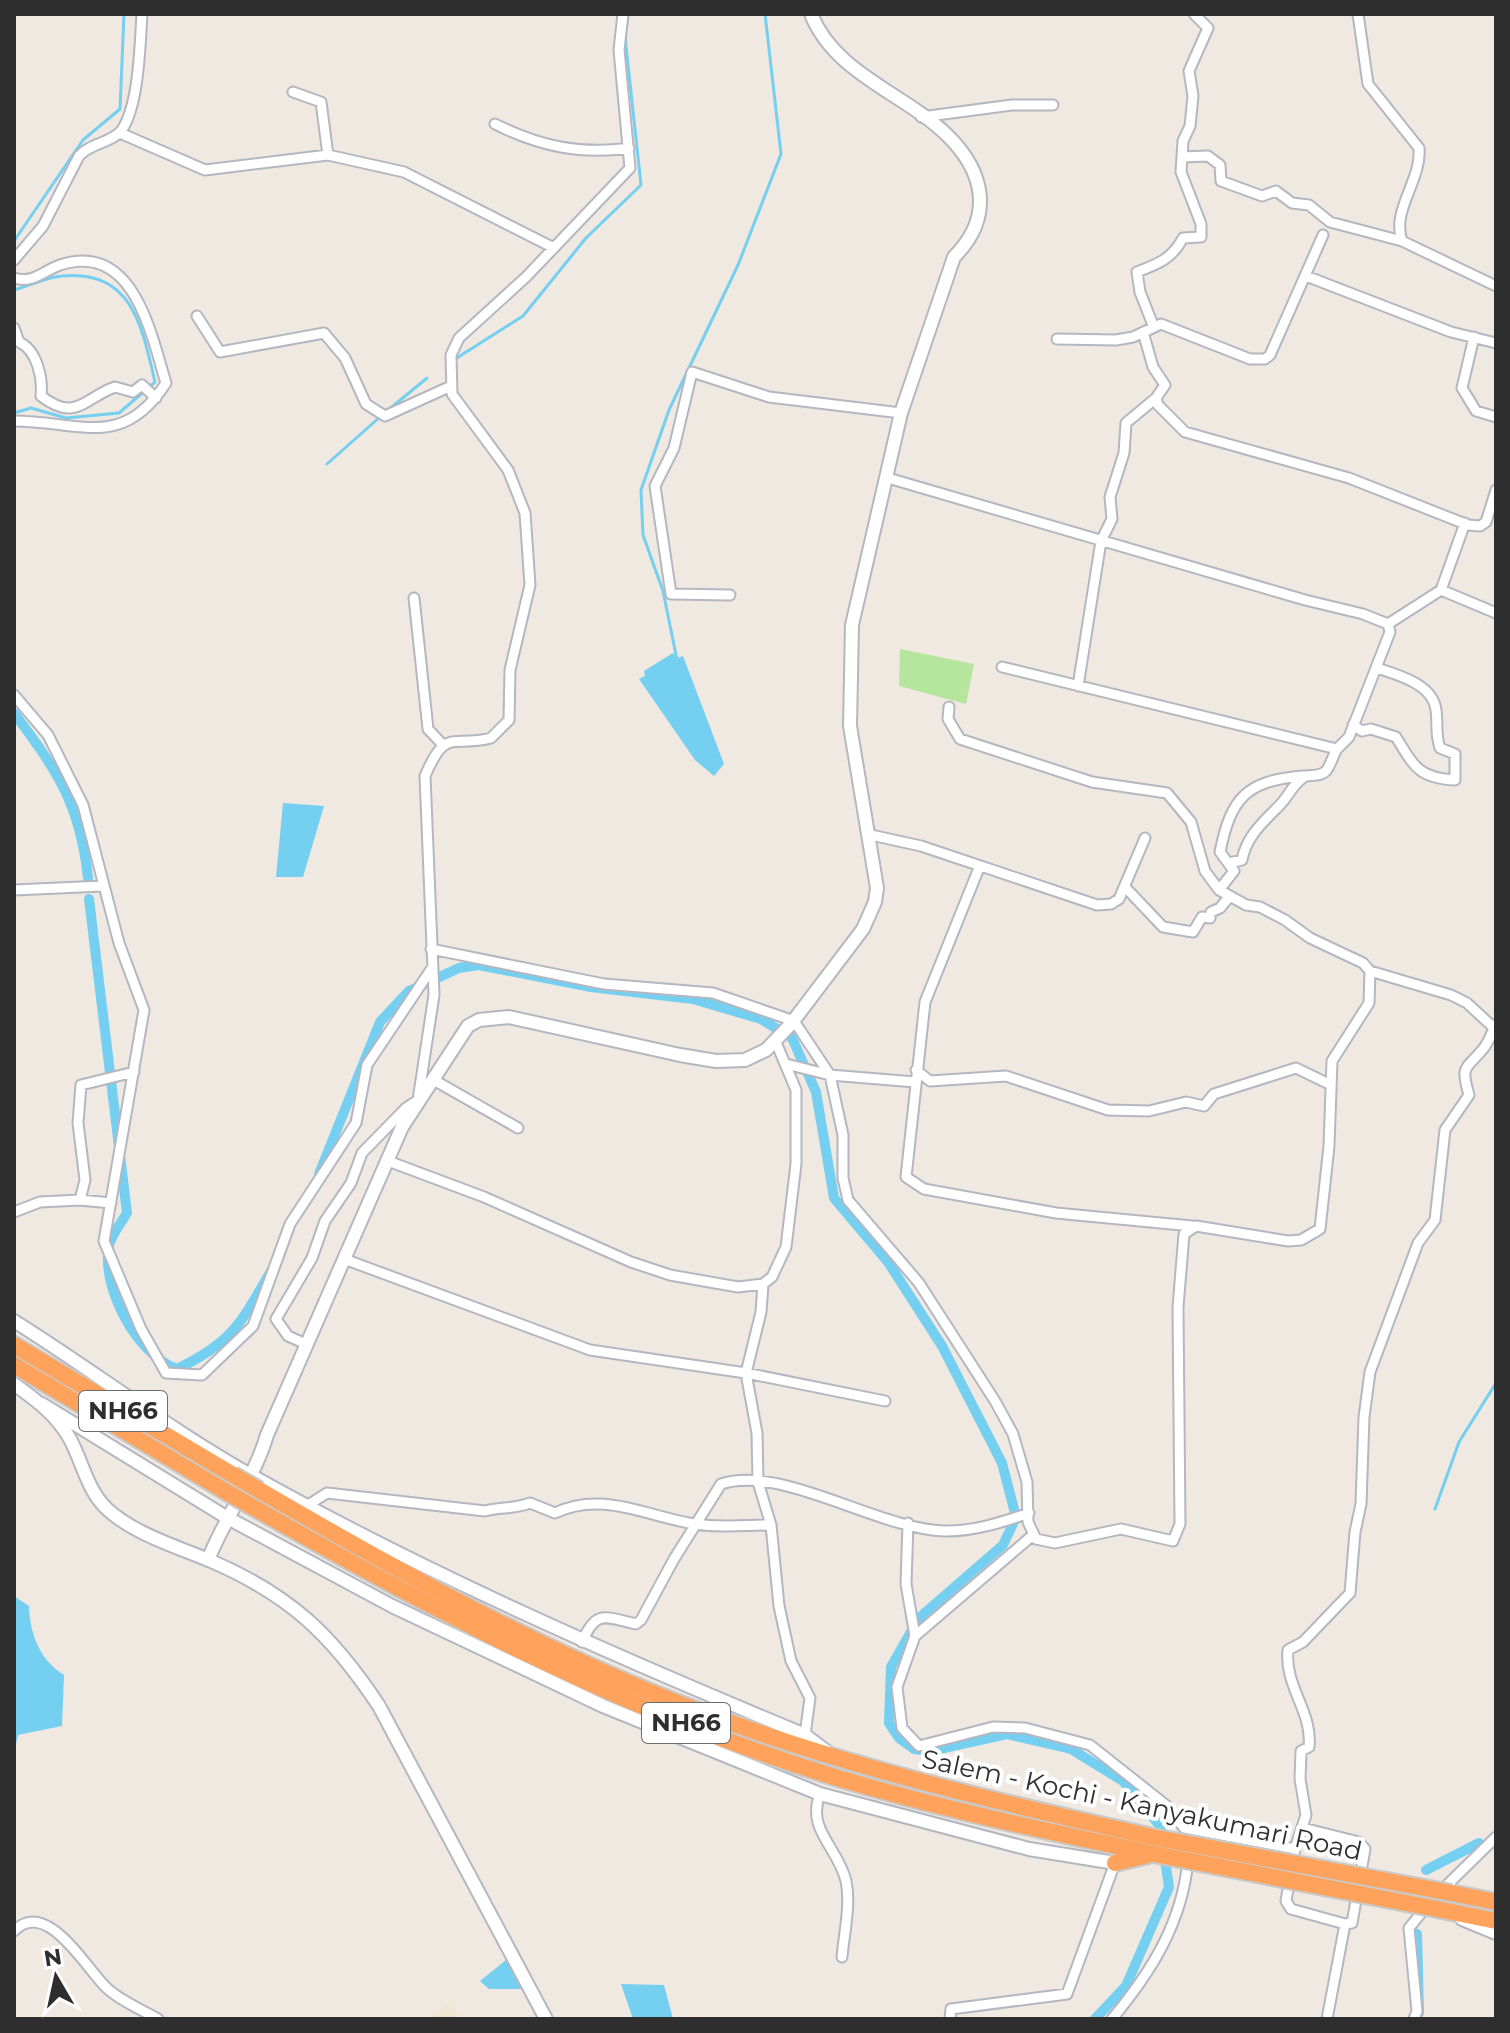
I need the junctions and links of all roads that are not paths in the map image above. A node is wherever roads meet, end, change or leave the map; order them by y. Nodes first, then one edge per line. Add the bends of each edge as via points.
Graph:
1 (142, 14) edge
2 (623, 14) edge
3 (811, 14) edge
4 (1194, 14) edge
5 (1358, 14) edge
6 (293, 92) dead end
7 (1053, 105) dead end
8 (921, 117) junction
9 (495, 124) dead end
10 (120, 133) junction
11 (629, 148) junction
12 (328, 155) junction
13 (1182, 157) junction
14 (1323, 235) dead end
15 (1402, 241) junction
16 (554, 248) junction
17 (14, 260) edge
18 (1306, 276) junction
19 (14, 278) edge
20 (1496, 286) edge
21 (197, 316) dead end
22 (1153, 325) junction
23 (14, 328) edge
24 (1143, 332) junction
25 (1474, 337) junction
26 (1057, 339) dead end
27 (1496, 343) edge
28 (449, 387) junction
29 (150, 391) junction
30 (1156, 398) junction
31 (901, 413) junction
32 (1496, 417) edge
33 (14, 421) edge
34 (888, 478) junction
35 (1496, 490) edge
36 (1465, 523) junction
37 (1101, 541) junction
38 (1441, 590) junction
39 (730, 595) dead end
40 (414, 598) dead end
41 (1496, 613) edge
42 (1388, 624) junction
43 (1002, 667) dead end
44 (1377, 668) junction
45 (1078, 686) junction
46 (14, 695) edge
47 (949, 707) dead end
48 (1353, 725) junction
49 (443, 745) junction
50 (1337, 749) junction
51 (1306, 776) junction
52 (871, 835) junction
53 (1145, 838) dead end
54 (1229, 863) junction
55 (979, 868) junction
56 (103, 886) junction
57 (1125, 887) junction
58 (14, 890) edge
59 (1219, 890) junction
60 (1230, 896) junction
61 (431, 949) junction
62 (432, 968) junction
63 (1370, 971) junction
64 (792, 1023) junction
65 (1495, 1026) edge
66 (775, 1040) junction
67 (786, 1064) junction
68 (916, 1070) junction
69 (134, 1072) junction
70 (830, 1075) junction
71 (432, 1079) junction
72 (915, 1082) junction
73 (1329, 1084) junction
74 (418, 1100) junction
75 (518, 1128) dead end
76 (388, 1161) junction
77 (80, 1200) junction
78 (111, 1203) junction
79 (14, 1212) edge
80 (1196, 1226) junction
81 (344, 1259) junction
82 (763, 1284) junction
83 (14, 1321) edge
84 (306, 1344) junction
85 (14, 1345) edge
86 (14, 1365) edge
87 (746, 1373) junction
88 (14, 1384) edge
89 (885, 1401) dead end
90 (42, 1404) junction
91 (250, 1475) junction
92 (758, 1482) junction
93 (308, 1505) junction
94 (1028, 1514) junction
95 (226, 1517) junction
96 (908, 1523) junction
97 (696, 1524) junction
98 (771, 1525) junction
99 (1033, 1535) junction
100 (208, 1560) junction
101 (915, 1636) junction
102 (582, 1642) junction
103 (805, 1735) junction
104 (835, 1758) junction
105 (820, 1794) junction
106 (1040, 1820) junction
107 (1184, 1828) junction
108 (1303, 1828) junction
109 (1496, 1837) edge
110 (1156, 1846) junction
111 (1295, 1849) junction
112 (1115, 1863) junction
113 (1495, 1901) edge
114 (1437, 1909) junction
115 (1496, 1921) edge
116 (1345, 1924) junction
117 (14, 1931) edge
118 (1496, 1933) edge
119 (842, 1957) dead end
120 (158, 2019) edge
121 (546, 2019) edge
122 (950, 2019) edge
123 (1112, 2019) edge
124 (1327, 2019) edge
125 (1414, 2019) edge

1 - 10 street via 135,82
2 - 11 street via 619,50
3 - 8 street via 826,41 853,67
4 - 13 street via 1208,28 1189,71 1193,96
5 - 15 street via 1368,84 1419,148 1417,174 1400,219
6 - 12 street via 321,102
7 - 8 street
8 - 31 street via 963,152 979,187 981,207 973,238 954,257
9 - 11 street via 533,143 597,153
10 - 12 street via 205,170
10 - 17 street via 79,156 43,226
11 - 16 street via 630,168
12 - 16 street via 404,172
13 - 15 street via 1208,156 1220,165 1221,181 1262,196 1276,191 1292,203 1309,205 1330,222
13 - 22 street via 1181,172 1201,237 1183,238 1176,253 1137,272
14 - 18 street
15 - 20 street
16 - 28 street via 459,338 451,355
18 - 22 street via 1265,359 1250,359 1171,325
18 - 25 street
19 - 29 street via 31,279 78,262 106,267 119,276 142,306 166,383
21 - 28 street via 220,352 324,333 345,358 366,404 385,416
22 - 24 street
23 - 29 street via 35,359 41,396 57,408 79,407 115,387
24 - 26 street via 1116,340
24 - 30 street via 1153,367 1165,385
25 - 27 street
25 - 32 street via 1462,388 1476,411
28 - 49 street via 518,490 525,513 530,585 510,670 509,720 491,738 458,738
29 - 33 street via 126,423 85,430
30 - 36 street via 1185,432 1349,478
30 - 37 street via 1126,423 1124,453 1110,497 1112,519
31 - 34 street
31 - 39 street via 769,397 692,372 674,448 655,486 671,594
34 - 37 street
34 - 52 street via 856,601 849,663 850,726
35 - 36 street via 1486,522
36 - 38 street
37 - 42 street
37 - 45 street
38 - 41 street
38 - 42 street
40 - 49 street via 428,729
42 - 44 street
43 - 45 street
44 - 48 street
44 - 48 street via 1414,682 1429,694 1440,748 1455,754 1455,780 1416,769 1396,737
45 - 50 street
46 - 56 street via 62,758 83,805
47 - 59 street via 948,719 960,739 1092,782 1167,793 1191,822 1205,871
48 - 50 street
49 - 61 street via 425,776
50 - 51 street via 1328,769
51 - 54 street via 1260,823 1242,860
51 - 54 street via 1264,782 1243,794 1233,808 1220,852
52 - 55 street via 921,846
52 - 64 street via 875,902 863,929
53 - 57 street
54 - 59 street via 1234,871
55 - 57 street via 1097,905 1119,899
55 - 68 street via 925,1002
56 - 58 street
56 - 69 street via 144,1010
57 - 60 street via 1163,927 1193,932 1202,917 1210,918
59 - 60 street
60 - 63 street via 1285,920
61 - 62 street
61 - 64 street via 604,984 713,993
62 - 74 street via 434,995
62 - 78 street via 367,1065 356,1123 290,1224 253,1326 202,1375 166,1373 141,1329 104,1241
63 - 65 street via 1451,995
63 - 73 street via 1369,1003 1332,1061
64 - 66 street
64 - 70 street
65 - 108 street via 1483,1049 1468,1060 1464,1075 1469,1095 1445,1130 1435,1220 1418,1243 1370,1372 1350,1593 1303,1642 1288,1650 1294,1692 1310,1735 1309,1747 1301,1751
66 - 67 street
66 - 71 street via 755,1057 716,1061 509,1017 492,1018 468,1026
67 - 70 street
67 - 82 street via 796,1090 796,1164 786,1247
68 - 72 street
68 - 73 street via 930,1081 1006,1076 1108,1110 1127,1111 1186,1102 1204,1106 1214,1094 1296,1068
69 - 77 street via 81,1085 78,1123 85,1180
69 - 78 street
70 - 72 street
70 - 94 street via 843,1135 848,1200 919,1283 995,1401 1013,1434 1027,1482
71 - 74 street
71 - 75 street
72 - 80 street via 904,1171 912,1184 1056,1213
73 - 80 street via 1320,1229 1288,1241
74 - 76 street
74 - 84 street via 362,1153 351,1183 325,1221 312,1258 276,1319 288,1336
76 - 81 street
76 - 82 street via 670,1275 738,1287
77 - 78 street
77 - 79 street via 40,1202
80 - 99 street via 1184,1234 1179,1280 1177,1539 1163,1541 1121,1529 1044,1543
81 - 84 street
81 - 87 street via 590,1350
82 - 87 street
83 - 91 street
84 - 91 street
85 - 104 highway, Salem - Kochi - Kanyakumari Road / NH66, bridge via 389,1566 512,1629 734,1724
86 - 106 highway, Salem - Kochi - Kanyakumari Road / NH66, bridge via 382,1581 505,1644 699,1728 828,1775
87 - 89 street
87 - 92 street via 757,1433
88 - 90 street
90 - 95 street
90 - 100 street via 71,1439 106,1508
91 - 93 street
91 - 95 street
92 - 96 street
92 - 97 street via 721,1484
92 - 98 street
93 - 97 street via 327,1493 485,1511 530,1503 555,1513 570,1506 614,1504
93 - 102 street
94 - 96 street via 944,1531
94 - 99 street
95 - 100 street
95 - 105 street via 392,1606 603,1706
96 - 101 street via 906,1584
97 - 98 street
97 - 102 street via 641,1620 636,1624 598,1618 591,1621
98 - 103 street via 791,1661 810,1698
99 - 101 street
100 - 121 street via 282,1597 349,1661 379,1706
101 - 107 street via 897,1687 902,1728 919,1746 993,1727 1025,1728 1090,1745 1167,1806
102 - 103 street
103 - 104 street
104 - 106 highway, Salem - Kochi - Kanyakumari Road / NH66
105 - 112 street via 1029,1849
105 - 119 street via 816,1821 846,1882
106 - 110 highway, Salem - Kochi - Kanyakumari Road / NH66
107 - 111 street
107 - 123 street via 1189,1856 1177,1916 1141,1983
108 - 111 street
108 - 116 street via 1359,1842 1365,1849 1352,1923
109 - 125 street via 1455,1874 1409,1928
110 - 112 highway
110 - 113 highway, Salem - Kochi - Kanyakumari Road / NH66, bridge
110 - 114 highway, Salem - Kochi - Kanyakumari Road / NH66, bridge
111 - 116 street via 1286,1901 1291,1909
112 - 122 street via 1067,1994 951,2009
114 - 115 highway, Salem - Kochi - Kanyakumari Road / NH66
114 - 118 street
116 - 124 street
117 - 120 street via 34,1923 67,1938 108,1990

